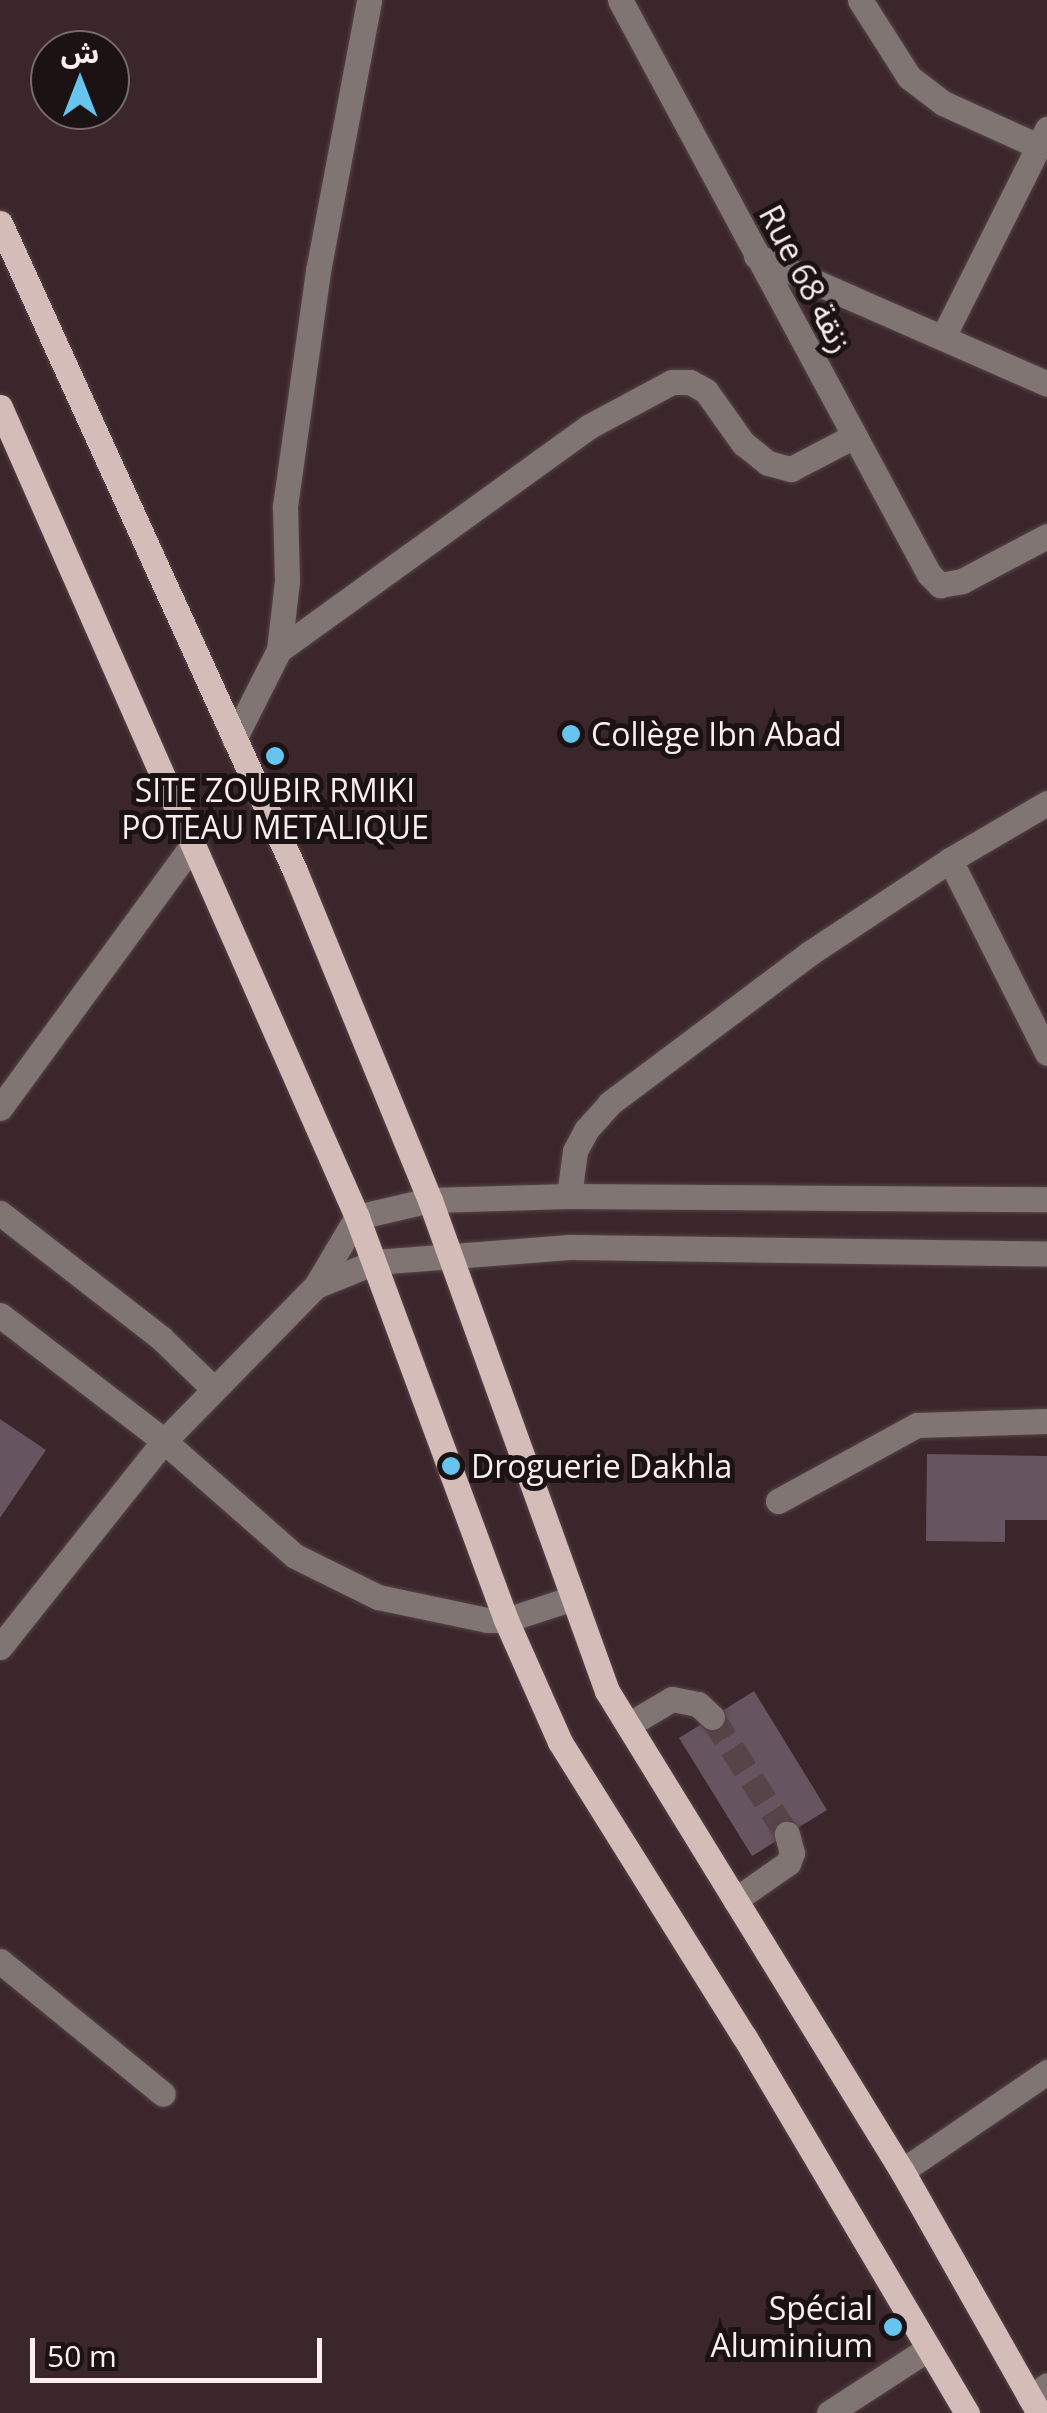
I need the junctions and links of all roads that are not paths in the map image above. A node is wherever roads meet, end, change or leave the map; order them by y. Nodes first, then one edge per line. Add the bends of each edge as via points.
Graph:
1 (369, 0) edge
2 (620, 0) edge
3 (860, 0) edge
4 (1043, 137) edge
5 (0, 223) edge
6 (756, 256) junction
7 (943, 337) junction
8 (1047, 384) edge
9 (0, 407) edge
10 (854, 436) junction
11 (1047, 536) edge
12 (279, 650) junction
13 (234, 739) junction
14 (1047, 803) edge
15 (193, 844) junction
16 (950, 860) junction
17 (1047, 1053) edge
18 (0, 1108) edge
19 (569, 1196) junction
20 (1047, 1199) edge
21 (430, 1200) junction
22 (0, 1213) edge
23 (357, 1216) junction
24 (448, 1253) junction
25 (1047, 1254) edge
26 (374, 1262) junction
27 (316, 1286) junction
28 (0, 1315) edge
29 (213, 1388) junction
30 (1047, 1421) edge
31 (164, 1442) junction
32 (778, 1502) dead end
33 (572, 1598) junction
34 (506, 1620) junction
35 (0, 1647) edge
36 (712, 1717) tunnel mouth
37 (628, 1725) junction
38 (787, 1834) dead end
39 (736, 1900) junction
40 (0, 1961) edge
41 (1047, 2072) edge
42 (162, 2094) dead end
43 (902, 2172) junction
44 (929, 2348) junction
45 (1039, 2398) edge
46 (829, 2413) edge
47 (967, 2413) edge

1 - 12 street via 318,271 285,506 287,581
2 - 6 street, Rue 68 زنقة
3 - 4 street via 908,77 943,103
4 - 7 street
5 - 13 main road
6 - 7 street
6 - 10 street, Rue 68 زنقة
7 - 8 street
9 - 15 main road
10 - 11 street, Rue 68 زنقة via 940,585 962,582
10 - 12 street via 791,469 768,462 743,442 706,391 672,382 588,427
12 - 13 street
13 - 21 main road
14 - 16 street
15 - 18 street
15 - 23 main road
16 - 17 street
16 - 19 street via 810,953 610,1103 575,1151
19 - 20 street
19 - 21 street
21 - 23 street
21 - 24 main road
22 - 29 street via 162,1338
23 - 26 main road
23 - 27 street
24 - 25 street via 569,1247
24 - 26 street
24 - 33 main road
26 - 27 street
26 - 34 main road
27 - 29 street
28 - 31 street
29 - 31 street
30 - 32 street via 917,1425
31 - 34 street via 295,1556 378,1597
31 - 35 street
33 - 34 street
33 - 37 main road via 607,1691
34 - 44 main road via 560,1742
36 - 37 street via 698,1704 672,1699
37 - 39 main road
38 - 39 street via 788,1863
39 - 43 main road
40 - 42 street
41 - 43 street
43 - 45 main road
44 - 46 street
44 - 47 main road

